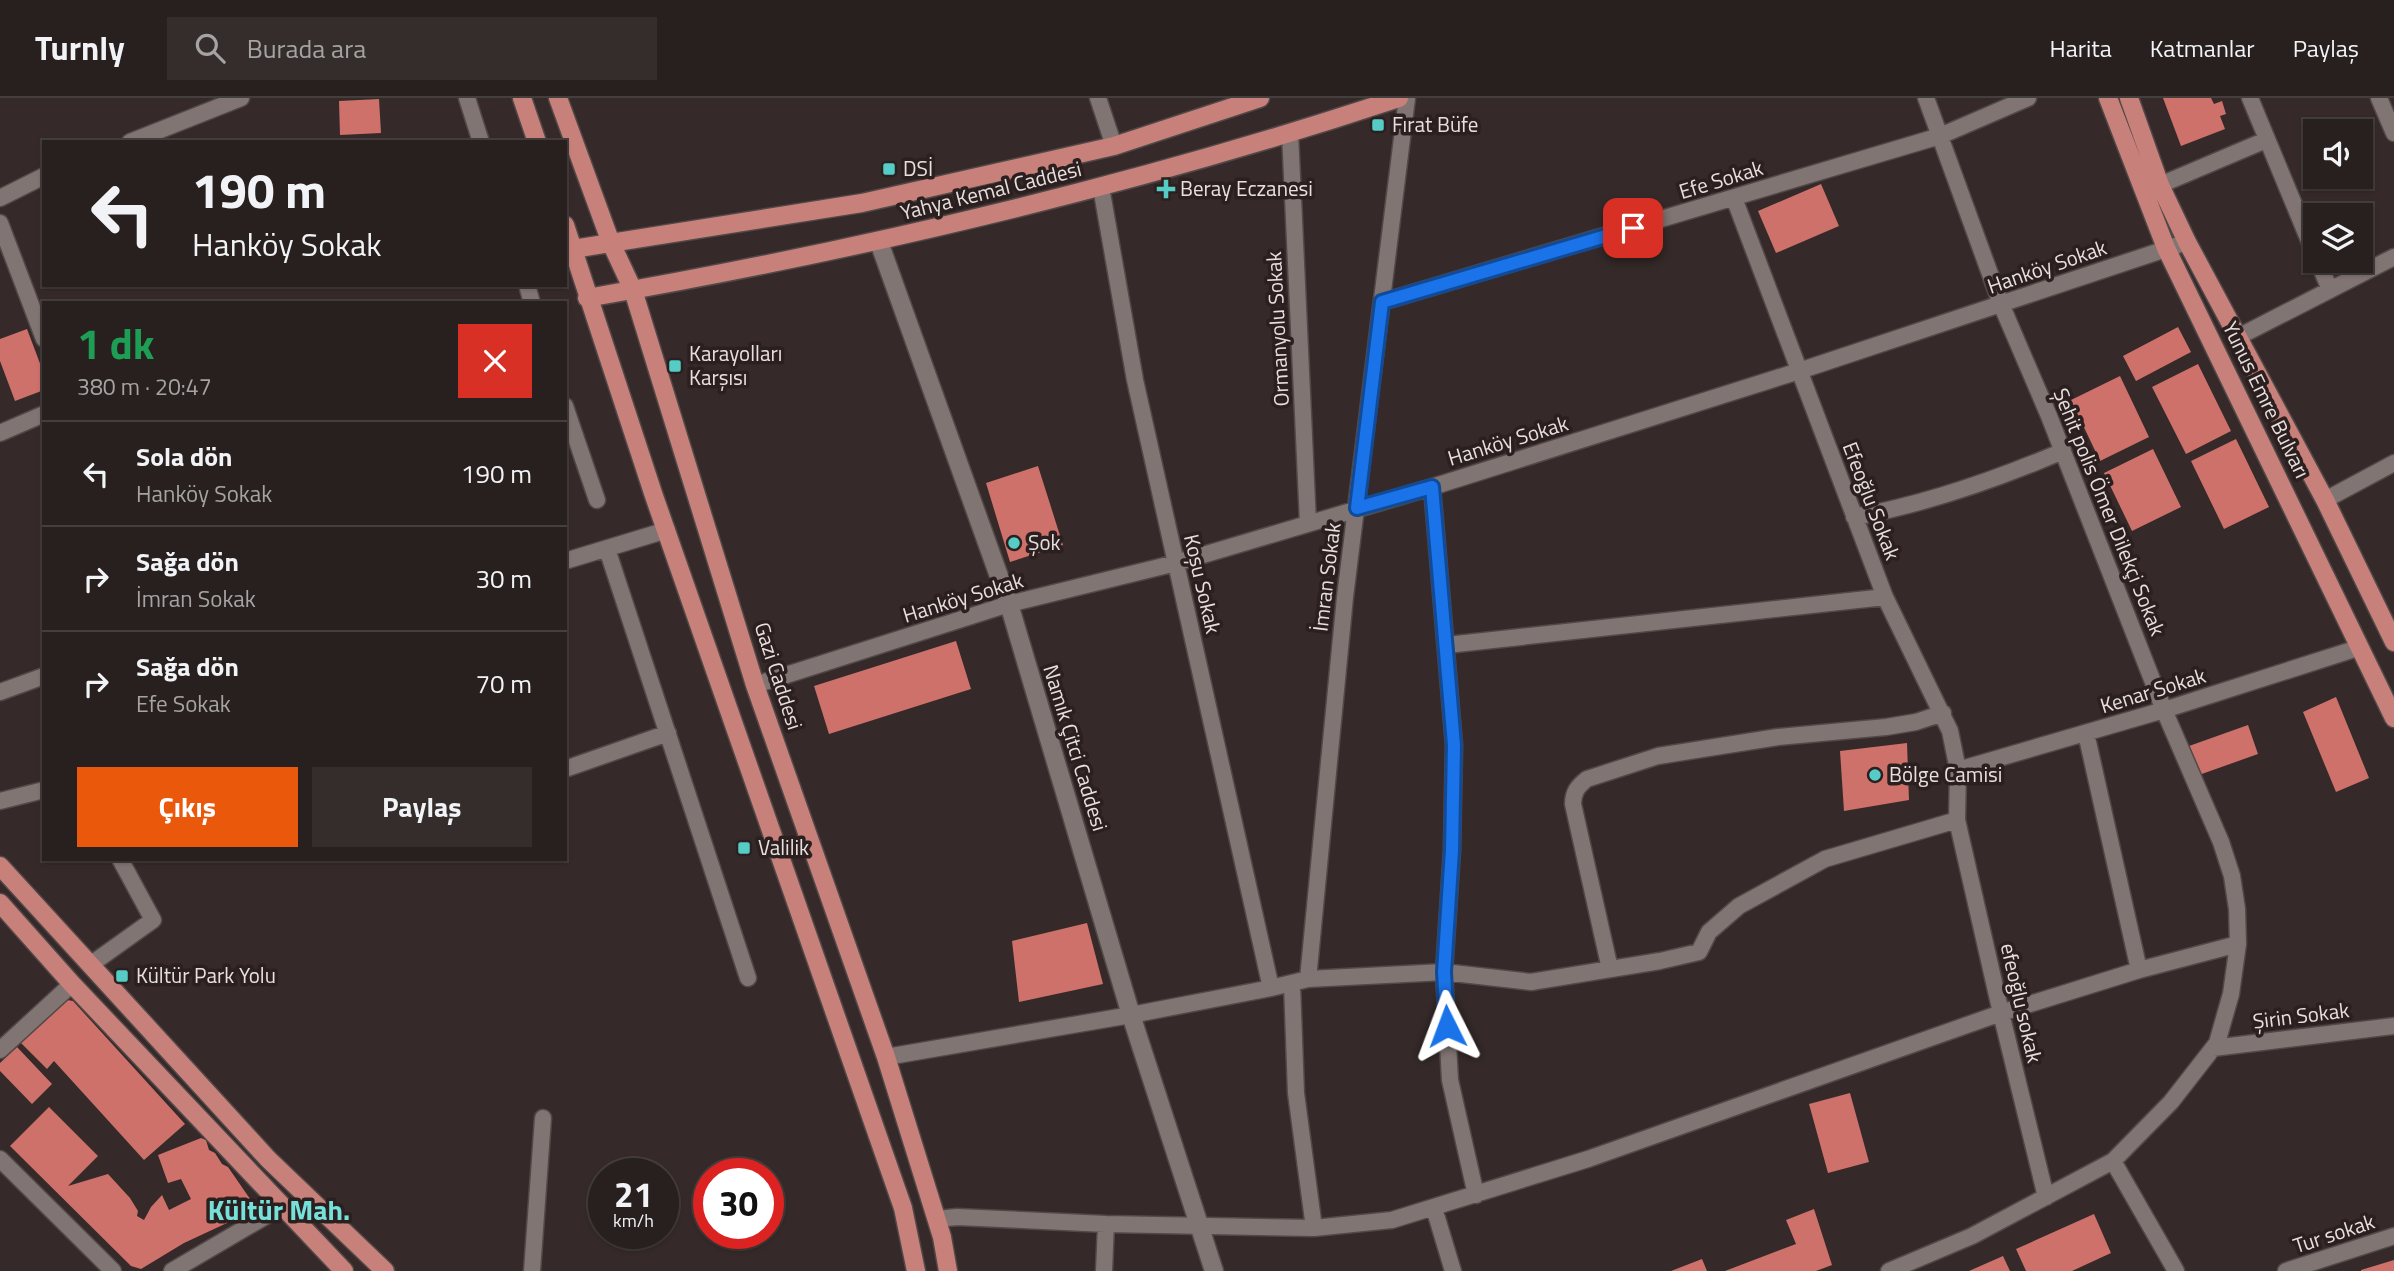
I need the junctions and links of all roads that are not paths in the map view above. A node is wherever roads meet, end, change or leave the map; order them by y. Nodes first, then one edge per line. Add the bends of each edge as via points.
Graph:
1 (241, 98) edge
2 (467, 98) edge
3 (522, 98) edge
4 (558, 98) edge
5 (1098, 98) edge
6 (1260, 98) edge
7 (1399, 98) edge
8 (1408, 98) edge
9 (1926, 98) edge
10 (2028, 98) edge
11 (2108, 98) edge
12 (2129, 98) edge
13 (2250, 98) edge
14 (2379, 98) edge
15 (1290, 133) junction
16 (2394, 133) edge
17 (1940, 136) junction
18 (135, 140) edge
19 (480, 140) edge
20 (536, 140) edge
21 (2266, 140) junction
22 (1114, 146) junction
23 (42, 177) edge
24 (2160, 185) junction
25 (1101, 187) junction
26 (0, 198) edge
27 (1734, 198) junction
28 (0, 223) edge
29 (2303, 227) edge
30 (567, 231) edge
31 (879, 242) junction
32 (2187, 242) junction
33 (611, 243) junction
34 (2166, 248) junction
35 (573, 249) junction
36 (2394, 257) edge
37 (2323, 273) edge
38 (633, 290) junction
39 (2330, 290) junction
40 (587, 298) junction
41 (1382, 302) junction
42 (2001, 304) junction
43 (42, 335) edge
44 (2238, 337) junction
45 (1799, 371) junction
46 (567, 412) edge
47 (42, 415) edge
48 (0, 433) edge
49 (2063, 451) junction
50 (2394, 463) edge
51 (1432, 487) junction
52 (597, 500) dead end
53 (2325, 500) junction
54 (1357, 508) junction
55 (1854, 517) junction
56 (1308, 523) junction
57 (667, 530) junction
58 (607, 549) junction
59 (567, 560) edge
60 (1176, 563) junction
61 (1885, 597) junction
62 (1009, 604) junction
63 (2394, 642) edge
64 (1447, 645) junction
65 (2358, 648) junction
66 (42, 677) edge
67 (755, 685) junction
68 (0, 690) edge
69 (2164, 710) junction
70 (1943, 713) junction
71 (2394, 718) edge
72 (668, 733) junction
73 (2086, 733) junction
74 (567, 768) edge
75 (1958, 770) junction
76 (42, 790) edge
77 (0, 801) edge
78 (1957, 820) junction
79 (121, 861) edge
80 (0, 866) edge
81 (0, 904) edge
82 (2238, 944) junction
83 (90, 965) junction
84 (1609, 970) junction
85 (2139, 970) junction
86 (1444, 972) junction
87 (748, 978) dead end
88 (1308, 979) junction
89 (72, 984) junction
90 (1292, 984) junction
91 (1271, 988) junction
92 (2001, 1013) junction
93 (1131, 1015) junction
94 (2394, 1026) edge
95 (2213, 1048) junction
96 (0, 1050) edge
97 (886, 1058) junction
98 (543, 1118) dead end
99 (0, 1159) edge
100 (2113, 1161) junction
101 (1476, 1195) junction
102 (2046, 1196) junction
103 (283, 1206) junction
104 (1434, 1208) junction
105 (937, 1219) junction
106 (1106, 1224) junction
107 (1199, 1226) junction
108 (1314, 1228) junction
109 (2394, 1236) edge
110 (113, 1271) edge
111 (172, 1271) edge
112 (344, 1271) edge
113 (385, 1271) edge
114 (532, 1271) edge
115 (916, 1271) edge
116 (948, 1271) edge
117 (1104, 1271) edge
118 (1214, 1271) edge
119 (1453, 1271) edge
120 (1889, 1271) edge
121 (2176, 1271) edge
122 (2287, 1271) edge

1 - 18 street
2 - 19 street
3 - 20 main road
4 - 33 main road, Gazi Caddesi
5 - 22 street
6 - 22 main road, Yahya Kemal Caddesi
7 - 15 main road, Yahya Kemal Caddesi
8 - 41 street, İmran Sokak
9 - 17 street, Şehit polis Ömer Dilekçi Sokak
10 - 17 street, Efe Sokak
11 - 34 main road, Yunus Emre Bulvarı
12 - 24 main road, Yunus Emre Bulvarı
13 - 21 street
14 - 16 street
15 - 25 main road, Yahya Kemal Caddesi
15 - 56 street, Ormanyolu Sokak
17 - 27 street, Efe Sokak
17 - 42 street, Şehit polis Ömer Dilekçi Sokak
21 - 24 street
21 - 29 street
22 - 33 main road, Yahya Kemal Caddesi via 862,202
23 - 26 street
24 - 32 main road, Yunus Emre Bulvarı
25 - 31 main road, Yahya Kemal Caddesi
25 - 60 street, Koşu Sokak via 1135,380
27 - 41 street, Efe Sokak
27 - 45 street, Efeoğlu Sokak
28 - 43 street
30 - 35 main road
31 - 38 main road, Yahya Kemal Caddesi
31 - 62 street, Namık Çitci Caddesi
32 - 34 street, Hanköy Sokak
32 - 44 main road, Yunus Emre Bulvarı
33 - 35 main road, Yahya Kemal Caddesi
33 - 38 main road, Gazi Caddesi
34 - 42 street, Hanköy Sokak
34 - 65 main road, Yunus Emre Bulvarı
35 - 40 main road
36 - 39 street
37 - 39 street
38 - 40 main road, Yahya Kemal Caddesi
38 - 67 main road, Gazi Caddesi
39 - 44 street
40 - 57 main road
41 - 54 street, İmran Sokak
42 - 45 street, Hanköy Sokak
42 - 49 street, Şehit polis Ömer Dilekçi Sokak
44 - 53 main road, Yunus Emre Bulvarı
45 - 51 street, Hanköy Sokak
45 - 55 street, Efeoğlu Sokak
46 - 52 street
47 - 48 street
49 - 55 street via 1954,494
49 - 69 street, Şehit polis Ömer Dilekçi Sokak
50 - 53 street
51 - 54 street, Hanköy Sokak
51 - 64 street
53 - 63 main road, Yunus Emre Bulvarı
54 - 56 street, Hanköy Sokak
54 - 88 street, İmran Sokak
55 - 61 street, Efeoğlu Sokak
56 - 60 street, Hanköy Sokak
57 - 58 street
57 - 115 main road via 903,1208
58 - 59 street
58 - 72 street
60 - 62 street, Hanköy Sokak
60 - 91 street, Koşu Sokak
61 - 64 street
61 - 70 street, Efeoğlu Sokak
62 - 67 street, Hanköy Sokak
62 - 93 street, Namık Çitci Caddesi
64 - 86 street via 1454,745
65 - 69 street, Kenar Sokak
65 - 71 main road, Yunus Emre Bulvarı
66 - 68 street
67 - 97 main road, Gazi Caddesi
69 - 73 street, Kenar Sokak
69 - 82 street, Şehit polis Ömer Dilekçi Sokak via 2232,876
70 - 75 street, Efeoğlu Sokak
70 - 84 street via 1886,727 1766,738 1658,756 1580,784 1573,804
72 - 74 street
72 - 87 street
73 - 75 street, Kenar Sokak
73 - 85 street
75 - 78 street, Efeoğlu Sokak
76 - 77 street
78 - 84 street via 1825,859 1739,906 1709,932 1699,952
78 - 92 street, efeoğlu sokak
79 - 83 street via 153,920
80 - 83 main road
81 - 89 main road
82 - 85 street
82 - 95 street, Şehit polis Ömer Dilekçi Sokak via 2231,994
83 - 113 main road via 268,1159
84 - 86 street via 1531,982
85 - 92 street
86 - 88 street
86 - 101 street via 1450,1080
88 - 90 street
89 - 96 street
89 - 103 main road
90 - 91 street
90 - 108 street via 1296,1093
91 - 93 street
92 - 101 street
92 - 102 street, efeoğlu sokak
93 - 97 street
93 - 107 street, Namık Çitci Caddesi
94 - 95 street, Şirin Sokak
95 - 100 street, Şehit polis Ömer Dilekçi Sokak via 2171,1102
97 - 105 main road, Gazi Caddesi
98 - 114 street
99 - 110 street
100 - 102 street, Şehit polis Ömer Dilekçi Sokak
100 - 121 street
101 - 104 street
102 - 120 street, Şehit polis Ömer Dilekçi Sokak via 1972,1236
103 - 111 street
103 - 112 main road
104 - 108 street via 1392,1220
104 - 119 street
105 - 106 street
105 - 116 main road, Gazi Caddesi
106 - 107 street
106 - 117 street
107 - 108 street
107 - 118 street, Namık Çitci Caddesi
109 - 122 street, Tur sokak

